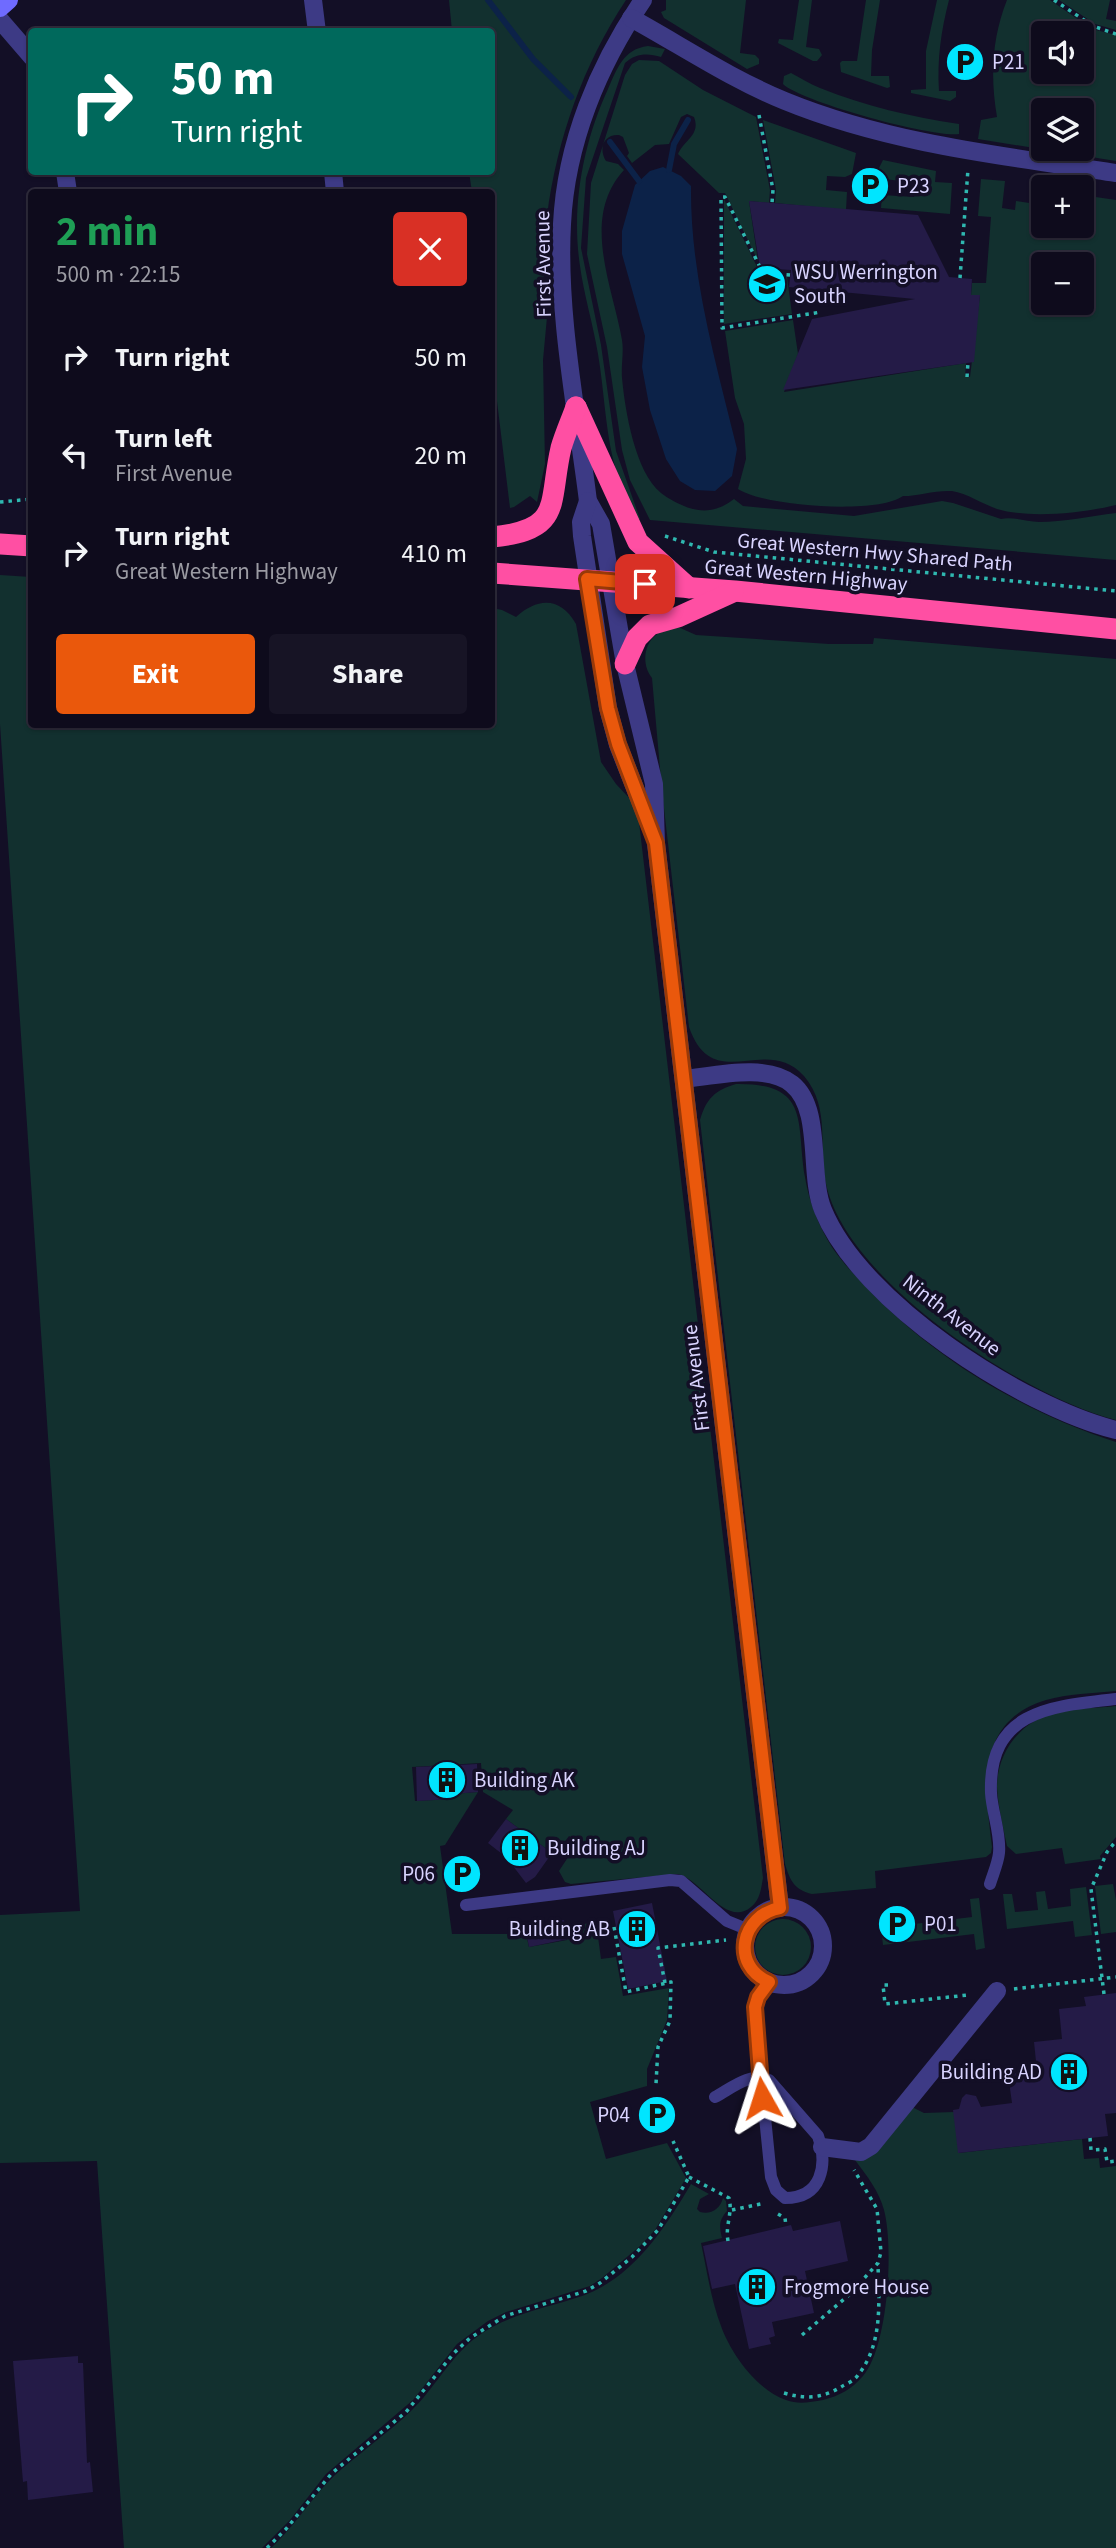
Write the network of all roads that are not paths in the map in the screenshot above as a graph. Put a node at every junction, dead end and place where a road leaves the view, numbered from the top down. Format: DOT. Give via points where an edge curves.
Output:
graph roads {
  1 [pos="9,0"];
  2 [pos="313,0"];
  3 [pos="643,0"];
  4 [pos="0,8"];
  5 [pos="631,18"];
  6 [pos="0,20"];
  7 [pos="316,28"];
  8 [pos="28,52"];
  9 [pos="1116,173"];
  10 [pos="576,407"];
  11 [pos="588,501"];
  12 [pos="495,537"];
  13 [pos="0,544"];
  14 [pos="28,546"];
  15 [pos="495,573"];
  16 [pos="587,579"];
  17 [pos="611,581"];
  18 [pos="689,588"];
  19 [pos="735,592"];
  20 [pos="1116,629"];
  21 [pos="625,664"];
  22 [pos="656,843"];
  23 [pos="684,1079"];
  24 [pos="1116,1430"];
  25 [pos="1116,1699"];
  26 [pos="990,1884"];
  27 [pos="467,1905"];
  28 [pos="780,1908"];
  29 [pos="747,1934"];
  30 [pos="769,1982"];
  31 [pos="997,1991"];
  32 [pos="760,2076"];
  33 [pos="715,2097"];
  34 [pos="822,2147"];
  1 -- 4 [label="street"];
  2 -- 7 [label="street"];
  3 -- 5 [label="street, First Avenue"];
  5 -- 9 [label="street" via="770,94 842,122 905,139"];
  5 -- 10 [label="street, First Avenue" via="592,92 570,163 562,223 562,278"];
  6 -- 8 [label="street"];
  10 -- 11 [label="street, First Avenue"];
  10 -- 12 [label="highway" via="561,448 554,501 546,515 531,530"];
  10 -- 18 [label="highway" via="638,542"];
  11 -- 16 [label="street, First Avenue" via="581,522"];
  11 -- 17 [label="street, First Avenue" via="601,524"];
  13 -- 14 [label="highway"];
  15 -- 16 [label="highway, Great Western Highway"];
  16 -- 17 [label="highway, Great Western Highway"];
  16 -- 22 [label="street, First Avenue" via="608,708"];
  17 -- 18 [label="highway, Great Western Highway"];
  17 -- 21 [label="street, First Avenue"];
  18 -- 19 [label="highway, Great Western Highway"];
  19 -- 20 [label="highway, Great Western Highway"];
  19 -- 21 [label="highway" via="650,625 637,638"];
  21 -- 22 [label="street, First Avenue" via="654,783"];
  22 -- 23 [label="street, First Avenue"];
  23 -- 24 [label="street, Ninth Avenue" via="751,1073 773,1074 792,1083 804,1098 810,1119 822,1208 850,1256 910,1316 966,1359 1029,1398"];
  23 -- 28 [label="street, First Avenue"];
  25 -- 26 [label="lane" via="1041,1710 1000,1745 991,1781 1000,1852"];
  27 -- 29 [label="lane" via="681,1881"];
  28 -- 29 [label="street" via="762,1914"];
  28 -- 30 [label="street" via="800,1911 811,1919 821,1934 822,1953 815,1969 802,1980 785,1985"];
  29 -- 30 [label="street" via="749,1964"];
  30 -- 32 [label="lane" via="755,2007"];
  31 -- 34 [label="street" via="871,2146 861,2152"];
  32 -- 33 [label="lane"];
  32 -- 34 [label="lane" via="810,2125"];
  32 -- 34 [label="lane" via="771,2177 785,2198 797,2198 818,2182"];
}
